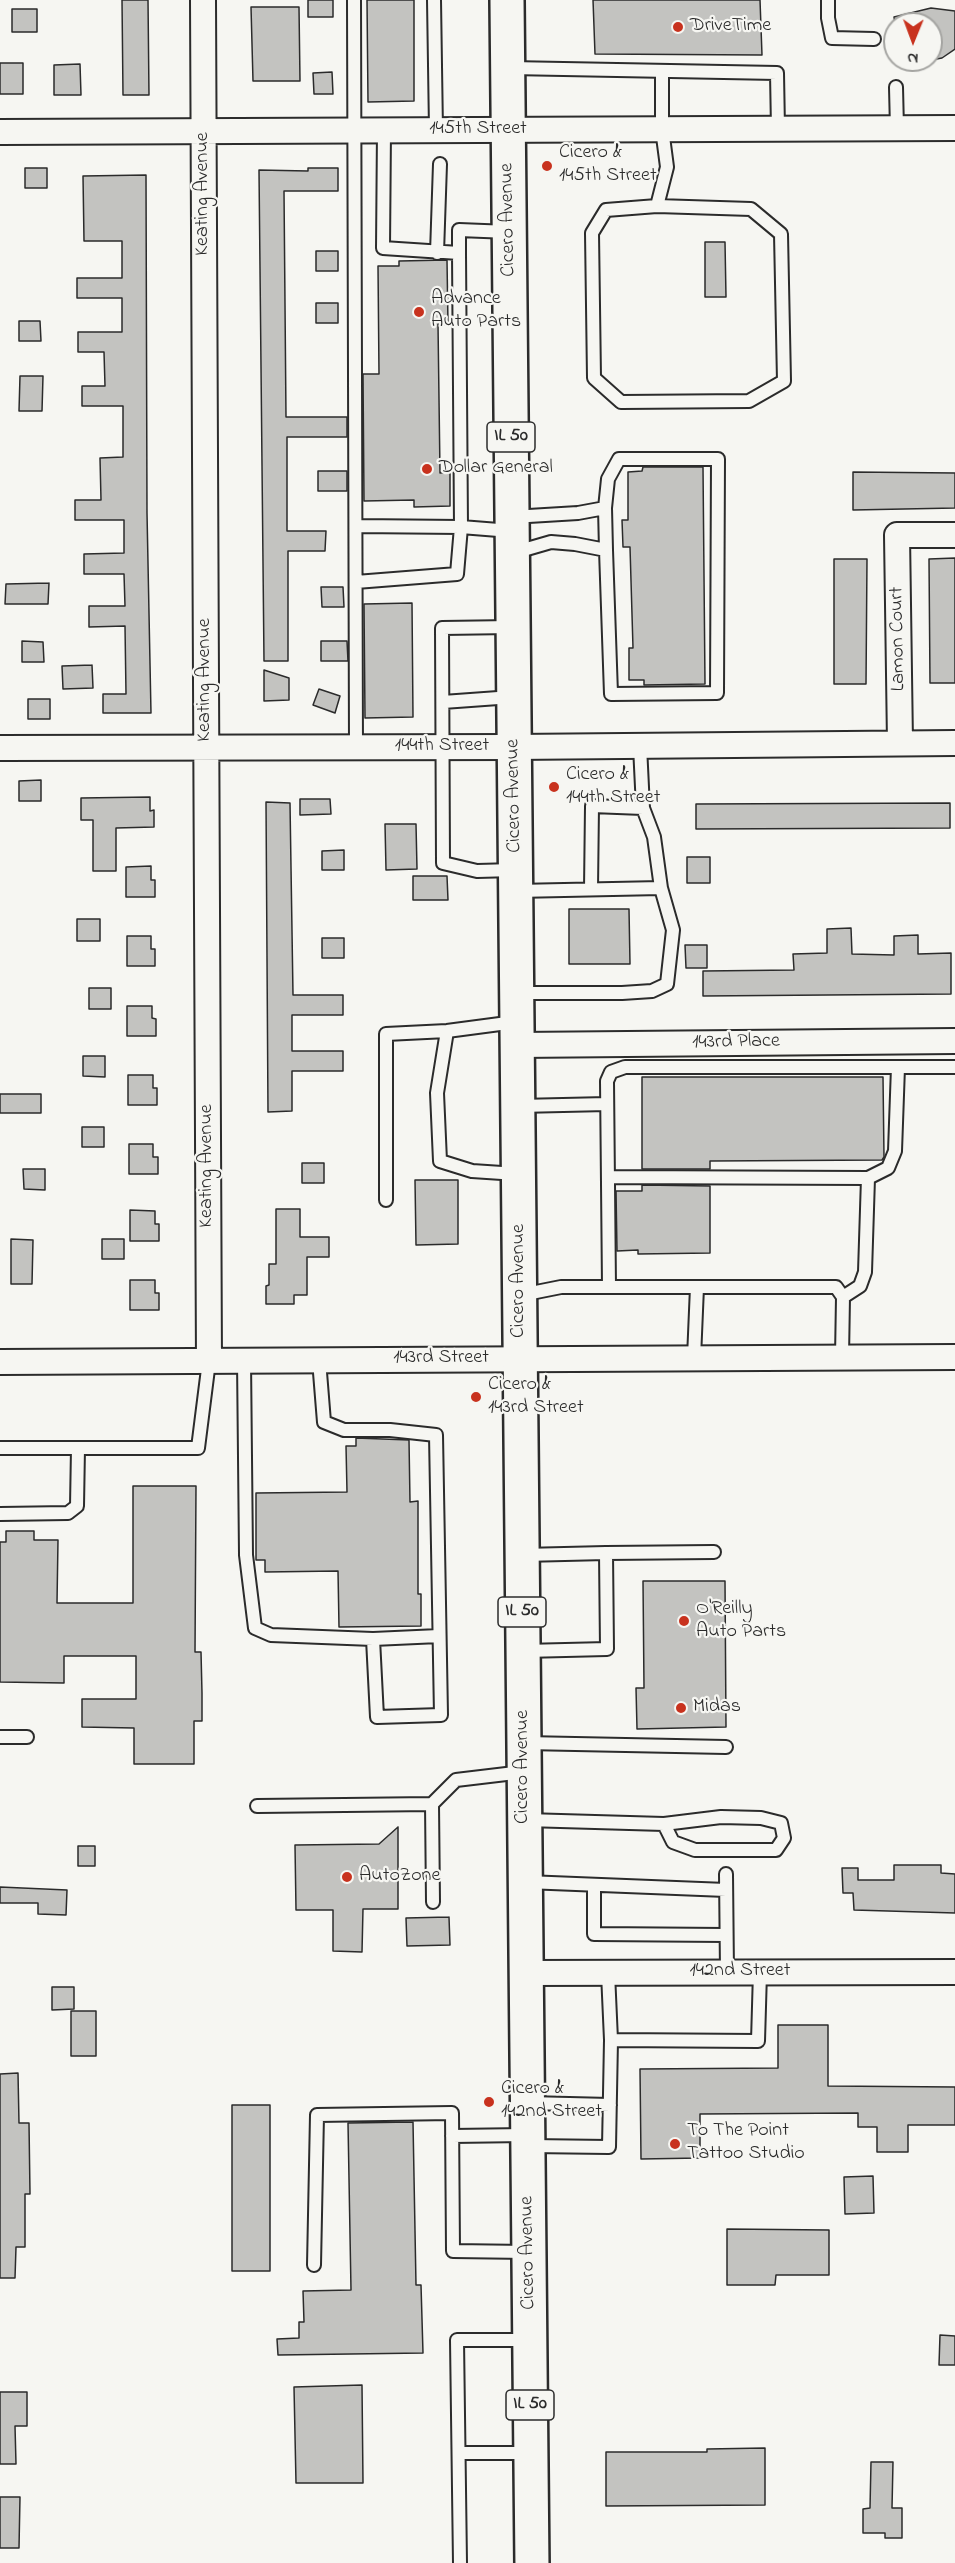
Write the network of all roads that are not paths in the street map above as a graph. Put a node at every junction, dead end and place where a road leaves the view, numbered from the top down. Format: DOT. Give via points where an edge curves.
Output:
graph roads {
  1 [pos="203,0"];
  2 [pos="354,0"];
  3 [pos="435,0"];
  4 [pos="507,0"];
  5 [pos="828,0"];
  6 [pos="874,39"];
  7 [pos="507,68"];
  8 [pos="662,72"];
  9 [pos="896,87"];
  10 [pos="955,128"];
  11 [pos="662,129"];
  12 [pos="778,129"];
  13 [pos="897,129"];
  14 [pos="384,130"];
  15 [pos="436,130"];
  16 [pos="508,130"];
  17 [pos="204,131"];
  18 [pos="353,131"];
  19 [pos="0,132"];
  20 [pos="440,164"];
  21 [pos="657,206"];
  22 [pos="509,232"];
  23 [pos="437,253"];
  24 [pos="459,253"];
  25 [pos="605,508"];
  26 [pos="356,526"];
  27 [pos="461,527"];
  28 [pos="512,534"];
  29 [pos="955,535"];
  30 [pos="606,550"];
  31 [pos="356,582"];
  32 [pos="513,627"];
  33 [pos="514,697"];
  34 [pos="443,702"];
  35 [pos="900,743"];
  36 [pos="955,743"];
  37 [pos="640,746"];
  38 [pos="206,747"];
  39 [pos="356,747"];
  40 [pos="443,747"];
  41 [pos="514,747"];
  42 [pos="0,748"];
  43 [pos="643,808"];
  44 [pos="516,880"];
  45 [pos="662,888"];
  46 [pos="591,889"];
  47 [pos="518,1020"];
  48 [pos="447,1031"];
  49 [pos="955,1041"];
  50 [pos="898,1067"];
  51 [pos="955,1067"];
  52 [pos="607,1104"];
  53 [pos="519,1106"];
  54 [pos="519,1174"];
  55 [pos="608,1178"];
  56 [pos="868,1178"];
  57 [pos="386,1200"];
  58 [pos="609,1287"];
  59 [pos="697,1287"];
  60 [pos="520,1295"];
  61 [pos="843,1297"];
  62 [pos="842,1357"];
  63 [pos="955,1357"];
  64 [pos="520,1358"];
  65 [pos="694,1358"];
  66 [pos="209,1360"];
  67 [pos="244,1360"];
  68 [pos="319,1360"];
  69 [pos="0,1362"];
  70 [pos="0,1448"];
  71 [pos="78,1448"];
  72 [pos="0,1514"];
  73 [pos="714,1552"];
  74 [pos="606,1553"];
  75 [pos="522,1555"];
  76 [pos="439,1636"];
  77 [pos="373,1639"];
  78 [pos="523,1651"];
  79 [pos="0,1737"];
  80 [pos="27,1737"];
  81 [pos="726,1747"];
  82 [pos="524,1757"];
  83 [pos="432,1804"];
  84 [pos="257,1806"];
  85 [pos="524,1820"];
  86 [pos="664,1824"];
  87 [pos="726,1874"];
  88 [pos="525,1882"];
  89 [pos="594,1885"];
  90 [pos="726,1890"];
  91 [pos="433,1902"];
  92 [pos="726,1935"];
  93 [pos="526,1972"];
  94 [pos="727,1972"];
  95 [pos="760,1972"];
  96 [pos="955,1972"];
  97 [pos="608,1973"];
  98 [pos="611,2040"];
  99 [pos="610,2105"];
  100 [pos="527,2128"];
  101 [pos="452,2136"];
  102 [pos="529,2252"];
  103 [pos="314,2265"];
  104 [pos="529,2340"];
  105 [pos="459,2453"];
  106 [pos="531,2453"];
  107 [pos="460,2563"];
  108 [pos="532,2563"];
  1 -- 17 [label="street, Keating Avenue"];
  2 -- 18 [label="lane"];
  3 -- 15 [label="lane"];
  4 -- 7 [label="main road, Cicero Avenue / IL 50"];
  5 -- 6 [label="lane" via="832,38"];
  7 -- 8 [label="lane"];
  7 -- 16 [label="main road, Cicero Avenue / IL 50"];
  8 -- 11 [label="lane"];
  8 -- 12 [label="lane" via="777,73"];
  9 -- 13 [label="lane"];
  10 -- 13 [label="street, 145th Street"];
  11 -- 12 [label="street, 145th Street"];
  11 -- 16 [label="street, 145th Street"];
  11 -- 21 [label="lane" via="667,167"];
  12 -- 13 [label="street, 145th Street"];
  14 -- 15 [label="street, 145th Street"];
  14 -- 18 [label="street, 145th Street"];
  14 -- 23 [label="lane" via="383,248"];
  15 -- 16 [label="street, 145th Street"];
  16 -- 22 [label="main road, Cicero Avenue / IL 50"];
  17 -- 18 [label="street, 145th Street"];
  17 -- 19 [label="street, 145th Street"];
  17 -- 38 [label="street, Keating Avenue"];
  18 -- 26 [label="lane"];
  20 -- 23 [label="lane"];
  21 -- 21 [label="lane" via="606,210 592,233 594,378 621,402 749,401 784,381 781,234 751,208"];
  22 -- 24 [label="lane" via="459,230"];
  22 -- 28 [label="main road, Cicero Avenue / IL 50"];
  23 -- 24 [label="lane"];
  24 -- 27 [label="lane"];
  25 -- 28 [label="lane"];
  25 -- 30 [label="lane"];
  25 -- 30 [label="lane" via="608,479 619,459 718,459 717,693 611,694"];
  26 -- 27 [label="lane"];
  26 -- 31 [label="lane"];
  27 -- 28 [label="lane"];
  27 -- 31 [label="lane" via="457,574"];
  28 -- 30 [label="lane"];
  28 -- 32 [label="main road, Cicero Avenue / IL 50"];
  29 -- 35 [label="street, Lamon Court" via="897,535"];
  31 -- 39 [label="lane"];
  32 -- 33 [label="main road, Cicero Avenue / IL 50"];
  32 -- 34 [label="lane" via="442,628"];
  33 -- 34 [label="lane"];
  33 -- 41 [label="main road, Cicero Avenue / IL 50"];
  34 -- 40 [label="lane"];
  35 -- 36 [label="street, 144th Street"];
  35 -- 37 [label="street, 144th Street"];
  37 -- 41 [label="street, 144th Street"];
  37 -- 43 [label="lane"];
  38 -- 39 [label="street, 144th Street"];
  38 -- 42 [label="street, 144th Street"];
  38 -- 66 [label="street, Keating Avenue"];
  39 -- 40 [label="street, 144th Street"];
  40 -- 41 [label="street, 144th Street"];
  40 -- 44 [label="lane" via="443,863"];
  41 -- 44 [label="main road, Cicero Avenue / IL 50"];
  43 -- 45 [label="lane" via="654,837"];
  43 -- 46 [label="lane" via="592,806"];
  44 -- 46 [label="lane"];
  44 -- 47 [label="main road, Cicero Avenue / IL 50"];
  45 -- 46 [label="lane"];
  45 -- 47 [label="lane" via="673,930 667,984 652,991"];
  47 -- 48 [label="lane"];
  47 -- 49 [label="street, 143rd Place"];
  47 -- 53 [label="main road, Cicero Avenue / IL 50"];
  48 -- 54 [label="lane" via="437,1093 440,1161 472,1171"];
  48 -- 57 [label="lane" via="386,1034"];
  50 -- 51 [label="lane"];
  50 -- 52 [label="lane" via="625,1067 611,1072"];
  50 -- 56 [label="lane" via="895,1151 888,1168"];
  52 -- 53 [label="lane"];
  52 -- 55 [label="lane"];
  53 -- 54 [label="main road, Cicero Avenue / IL 50"];
  54 -- 60 [label="main road, Cicero Avenue / IL 50"];
  55 -- 56 [label="lane"];
  55 -- 58 [label="lane"];
  56 -- 61 [label="lane" via="865,1272 860,1286"];
  58 -- 59 [label="lane"];
  58 -- 60 [label="lane" via="561,1287"];
  59 -- 61 [label="lane" via="836,1287"];
  59 -- 65 [label="lane"];
  60 -- 64 [label="main road, Cicero Avenue / IL 50"];
  61 -- 62 [label="lane"];
  62 -- 63 [label="street, 143rd Street"];
  62 -- 65 [label="street, 143rd Street"];
  64 -- 65 [label="street, 143rd Street"];
  64 -- 68 [label="street, 143rd Street"];
  64 -- 75 [label="main road, Cicero Avenue / IL 50"];
  66 -- 67 [label="street, 143rd Street"];
  66 -- 69 [label="street, 143rd Street"];
  66 -- 71 [label="lane" via="198,1449"];
  67 -- 68 [label="street, 143rd Street"];
  67 -- 77 [label="lane" via="246,1555 255,1628 271,1635"];
  68 -- 76 [label="lane" via="324,1422 344,1430 436,1435"];
  70 -- 71 [label="lane"];
  71 -- 72 [label="lane" via="77,1506 68,1514"];
  73 -- 74 [label="lane"];
  74 -- 75 [label="lane"];
  74 -- 78 [label="lane" via="607,1649"];
  75 -- 78 [label="main road, Cicero Avenue / IL 50"];
  76 -- 77 [label="lane"];
  76 -- 77 [label="lane" via="441,1715 377,1717"];
  78 -- 82 [label="main road, Cicero Avenue / IL 50"];
  79 -- 80 [label="lane"];
  81 -- 82 [label="lane"];
  82 -- 83 [label="lane" via="456,1780"];
  82 -- 85 [label="main road, Cicero Avenue / IL 50"];
  83 -- 84 [label="lane"];
  83 -- 91 [label="lane"];
  85 -- 86 [label="lane"];
  85 -- 88 [label="main road, Cicero Avenue / IL 50"];
  86 -- 86 [label="lane" via="673,1842 695,1850 776,1850 784,1838 781,1823 761,1818 721,1817"];
  87 -- 90 [label="lane"];
  88 -- 89 [label="lane"];
  88 -- 93 [label="main road, Cicero Avenue / IL 50"];
  89 -- 90 [label="lane"];
  89 -- 92 [label="lane" via="594,1934"];
  90 -- 92 [label="lane"];
  92 -- 94 [label="lane"];
  93 -- 97 [label="street, 142nd Street"];
  93 -- 100 [label="main road, Cicero Avenue / IL 50"];
  94 -- 95 [label="street, 142nd Street"];
  94 -- 97 [label="street, 142nd Street"];
  95 -- 96 [label="street, 142nd Street"];
  95 -- 98 [label="lane" via="758,2040"];
  97 -- 98 [label="lane"];
  98 -- 99 [label="lane"];
  99 -- 100 [label="lane"];
  99 -- 100 [label="lane" via="609,2147"];
  100 -- 101 [label="lane"];
  100 -- 102 [label="main road, Cicero Avenue / IL 50"];
  101 -- 102 [label="lane" via="453,2251"];
  101 -- 103 [label="lane" via="452,2112 316,2115"];
  102 -- 104 [label="main road, Cicero Avenue / IL 50"];
  104 -- 105 [label="lane" via="457,2340"];
  104 -- 106 [label="main road, Cicero Avenue / IL 50"];
  105 -- 106 [label="lane"];
  105 -- 107 [label="lane"];
  106 -- 108 [label="main road, Cicero Avenue / IL 50"];
}
